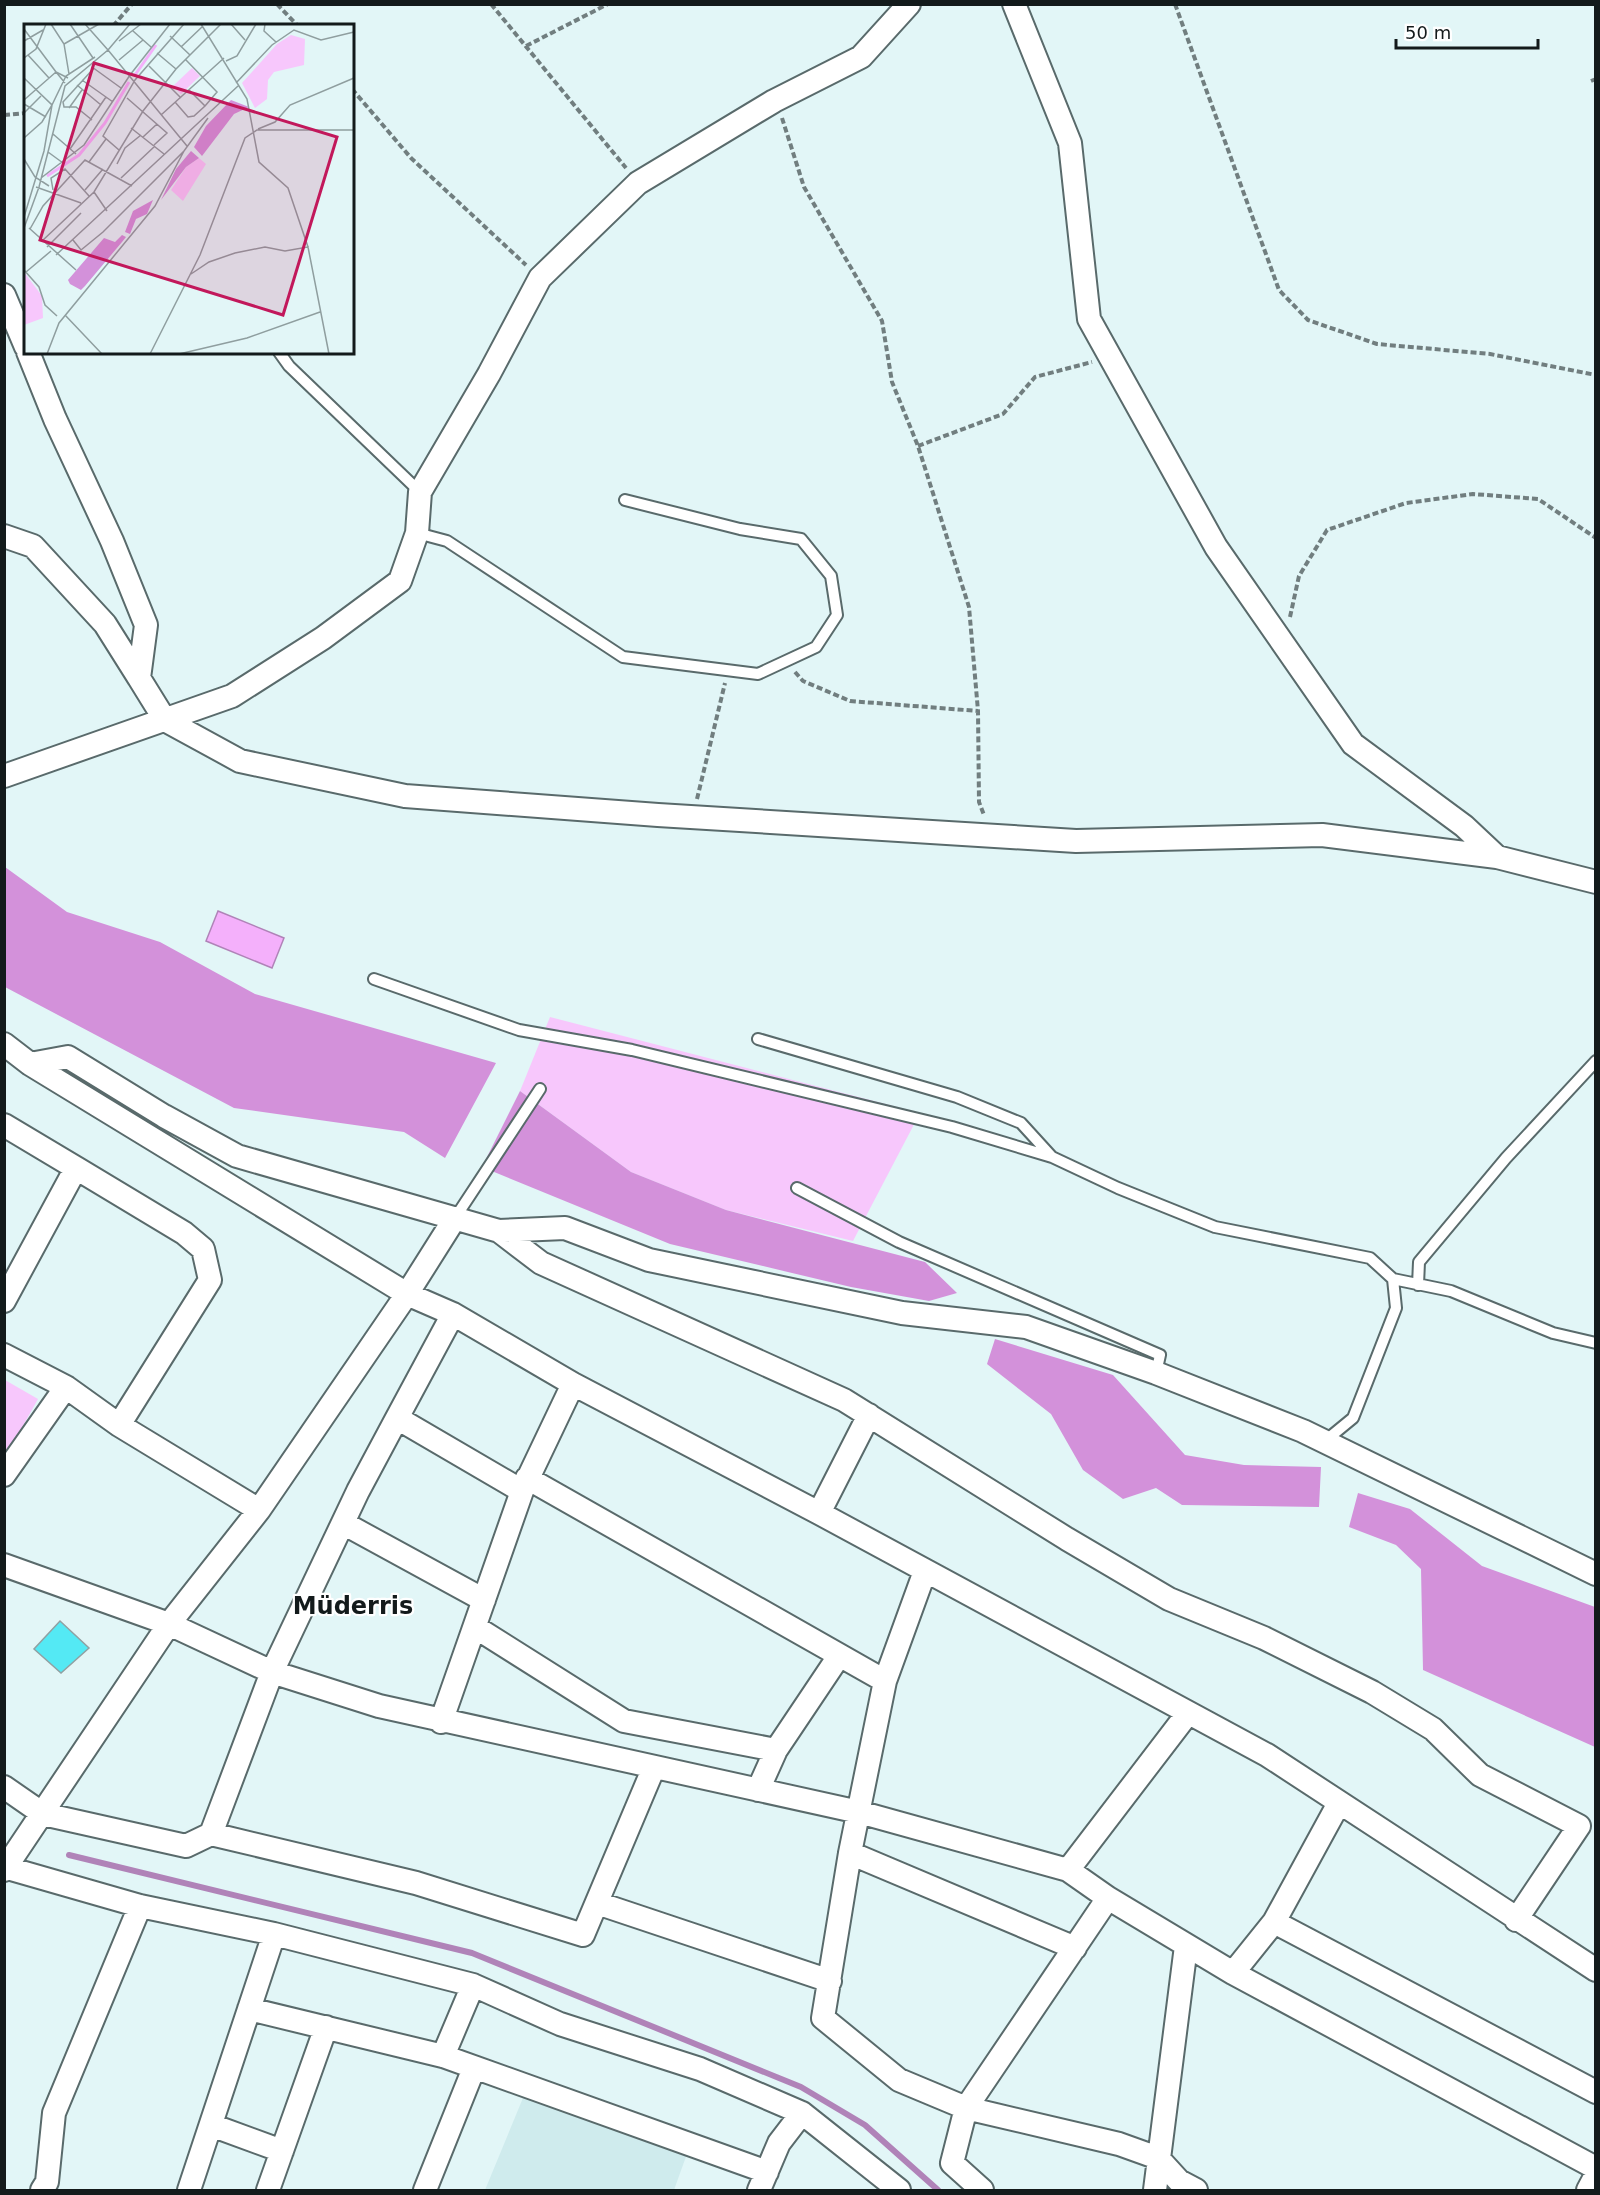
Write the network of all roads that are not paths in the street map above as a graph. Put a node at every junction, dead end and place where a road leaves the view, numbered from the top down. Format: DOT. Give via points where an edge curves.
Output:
graph roads {
  1 [pos="909,4"];
  2 [pos="1014,4"];
  3 [pos="4,295"];
  4 [pos="24,342"];
  5 [pos="29,354"];
  6 [pos="280,354"];
  7 [pos="420,492"];
  8 [pos="625,500"];
  9 [pos="417,533"];
  10 [pos="4,536"];
  11 [pos="139,678"];
  12 [pos="165,720"];
  13 [pos="4,776"];
  14 [pos="1497,857"];
  15 [pos="1596,882"];
  16 [pos="374,979"];
  17 [pos="758,1039"];
  18 [pos="4,1044"];
  19 [pos="1596,1061"];
  20 [pos="30,1064"];
  21 [pos="540,1089"];
  22 [pos="4,1125"];
  23 [pos="1052,1157"];
  24 [pos="76,1168"];
  25 [pos="797,1188"];
  26 [pos="455,1218"];
  27 [pos="499,1231"];
  28 [pos="1393,1279"];
  29 [pos="1418,1285"];
  30 [pos="407,1294"];
  31 [pos="4,1301"];
  32 [pos="453,1314"];
  33 [pos="1596,1343"];
  34 [pos="4,1355"];
  35 [pos="1156,1373"];
  36 [pos="573,1384"];
  37 [pos="66,1387"];
  38 [pos="868,1415"];
  39 [pos="397,1418"];
  40 [pos="118,1425"];
  41 [pos="1325,1441"];
  42 [pos="4,1475"];
  43 [pos="525,1485"];
  44 [pos="259,1510"];
  45 [pos="819,1513"];
  46 [pos="343,1523"];
  47 [pos="4,1565"];
  48 [pos="925,1571"];
  49 [pos="1596,1574"];
  50 [pos="484,1600"];
  51 [pos="169,1624"];
  52 [pos="475,1627"];
  53 [pos="839,1656"];
  54 [pos="272,1672"];
  55 [pos="885,1682"];
  56 [pos="1188,1713"];
  57 [pos="624,1721"];
  58 [pos="441,1722"];
  59 [pos="776,1750"];
  60 [pos="609,1758"];
  61 [pos="654,1767"];
  62 [pos="4,1786"];
  63 [pos="758,1790"];
  64 [pos="1339,1803"];
  65 [pos="859,1812"];
  66 [pos="43,1814"];
  67 [pos="211,1834"];
  68 [pos="850,1853"];
  69 [pos="5,1869"];
  70 [pos="1068,1870"];
  71 [pos="1108,1898"];
  72 [pos="597,1903"];
  73 [pos="140,1906"];
  74 [pos="1516,1920"];
  75 [pos="1274,1922"];
  76 [pos="274,1935"];
  77 [pos="1186,1946"];
  78 [pos="1075,1948"];
  79 [pos="1596,1970"];
  80 [pos="1233,1972"];
  81 [pos="831,1981"];
  82 [pos="473,1986"];
  83 [pos="249,2009"];
  84 [pos="326,2027"];
  85 [pos="443,2056"];
  86 [pos="474,2068"];
  87 [pos="1596,2092"];
  88 [pos="966,2108"];
  89 [pos="802,2113"];
  90 [pos="211,2125"];
  91 [pos="282,2151"];
  92 [pos="1158,2158"];
  93 [pos="1596,2168"];
  94 [pos="1596,2175"];
  95 [pos="763,2181"];
  96 [pos="50,2188"];
  97 [pos="189,2190"];
  98 [pos="267,2190"];
  99 [pos="425,2190"];
  100 [pos="899,2190"];
  101 [pos="982,2190"];
  102 [pos="1155,2190"];
  103 [pos="1196,2190"];
  104 [pos="1587,2190"];
  1 -- 7 [label="street" via="861,57 774,101 638,183 540,278"];
  2 -- 14 [label="street" via="1070,143 1089,320 1216,547 1353,744 1464,826"];
  3 -- 4 [label="street"];
  5 -- 11 [label="street" via="146,625"];
  6 -- 7 [label="lane"];
  7 -- 9 [label="street"];
  8 -- 9 [label="lane" via="740,529 801,538 831,576 837,615 816,647 758,674 623,657 447,541"];
  9 -- 12 [label="street" via="400,581 323,638 232,696"];
  10 -- 11 [label="street" via="33,546 105,624"];
  11 -- 12 [label="street"];
  12 -- 13 [label="street"];
  12 -- 14 [label="street" via="240,762 405,796 1076,841 1322,835"];
  14 -- 15 [label="street"];
  16 -- 23 [label="lane" via="519,1030 632,1050 952,1128"];
  17 -- 23 [label="lane" via="968,1101 1021,1123"];
  18 -- 20 [label="street"];
  19 -- 29 [label="lane" via="1506,1158 1419,1262"];
  20 -- 26 [label="street" via="68,1057 237,1156"];
  20 -- 30 [label="street"];
  21 -- 26 [label="lane"];
  22 -- 24 [label="street"];
  23 -- 28 [label="lane" via="1215,1227 1370,1258"];
  24 -- 31 [label="street"];
  24 -- 40 [label="street" via="184,1233 203,1249 210,1280"];
  25 -- 35 [label="lane" via="898,1242 1160,1355"];
  26 -- 27 [label="street"];
  26 -- 30 [label="street"];
  27 -- 35 [label="street" via="565,1228 649,1260 902,1313 1026,1327"];
  27 -- 38 [label="street" via="541,1263 844,1400"];
  28 -- 29 [label="lane"];
  28 -- 41 [label="lane" via="1396,1308 1353,1418"];
  29 -- 33 [label="lane" via="1451,1291 1553,1333"];
  30 -- 32 [label="street"];
  30 -- 44 [label="street"];
  32 -- 36 [label="street"];
  32 -- 39 [label="street"];
  34 -- 37 [label="street"];
  35 -- 41 [label="street"];
  36 -- 43 [label="street"];
  36 -- 45 [label="street"];
  37 -- 40 [label="street"];
  37 -- 42 [label="street"];
  38 -- 45 [label="street"];
  38 -- 74 [label="street" via="1169,1599 1264,1638 1372,1692 1433,1728 1480,1775 1579,1826"];
  39 -- 43 [label="street"];
  39 -- 46 [label="street"];
  40 -- 44 [label="street"];
  41 -- 49 [label="street"];
  43 -- 50 [label="street"];
  43 -- 53 [label="street"];
  44 -- 51 [label="street"];
  45 -- 48 [label="street"];
  46 -- 50 [label="street"];
  46 -- 54 [label="street"];
  47 -- 51 [label="street"];
  48 -- 55 [label="street"];
  48 -- 56 [label="street"];
  50 -- 52 [label="street"];
  51 -- 54 [label="street"];
  51 -- 66 [label="street"];
  52 -- 57 [label="street"];
  52 -- 58 [label="street"];
  53 -- 55 [label="street"];
  53 -- 59 [label="street"];
  54 -- 58 [label="street"];
  54 -- 67 [label="street"];
  55 -- 65 [label="street"];
  56 -- 64 [label="street" via="1267,1755"];
  56 -- 70 [label="street"];
  57 -- 59 [label="street"];
  57 -- 60 [label="street"];
  58 -- 60 [label="street"];
  59 -- 63 [label="street"];
  60 -- 61 [label="street"];
  61 -- 63 [label="street"];
  61 -- 72 [label="street"];
  62 -- 66 [label="street"];
  63 -- 65 [label="street"];
  64 -- 74 [label="street"];
  64 -- 75 [label="street"];
  65 -- 68 [label="street"];
  65 -- 70 [label="street"];
  66 -- 67 [label="street" via="186,1846"];
  66 -- 69 [label="street"];
  67 -- 72 [label="street" via="416,1883 583,1935"];
  68 -- 78 [label="street"];
  68 -- 81 [label="street"];
  69 -- 73 [label="street"];
  70 -- 71 [label="street"];
  71 -- 77 [label="street"];
  71 -- 78 [label="street"];
  72 -- 81 [label="street"];
  73 -- 76 [label="street"];
  73 -- 96 [label="street" via="54,2113"];
  74 -- 79 [label="street"];
  75 -- 80 [label="street"];
  75 -- 87 [label="street"];
  76 -- 82 [label="street"];
  76 -- 83 [label="street"];
  77 -- 80 [label="street"];
  77 -- 92 [label="street"];
  78 -- 88 [label="street"];
  80 -- 93 [label="street"];
  81 -- 88 [label="street" via="823,2018 899,2080"];
  82 -- 85 [label="street"];
  82 -- 89 [label="street" via="560,2024 700,2069"];
  83 -- 84 [label="street"];
  83 -- 90 [label="street"];
  84 -- 85 [label="street"];
  84 -- 91 [label="street"];
  85 -- 86 [label="street"];
  86 -- 95 [label="street"];
  86 -- 99 [label="street"];
  88 -- 92 [label="street" via="1119,2144"];
  88 -- 101 [label="street" via="952,2163"];
  89 -- 95 [label="street" via="779,2143"];
  89 -- 100 [label="street"];
  90 -- 91 [label="street"];
  90 -- 97 [label="street"];
  91 -- 98 [label="street"];
  92 -- 102 [label="street"];
  92 -- 103 [label="street" via="1179,2181"];
  94 -- 104 [label="street"];
}
